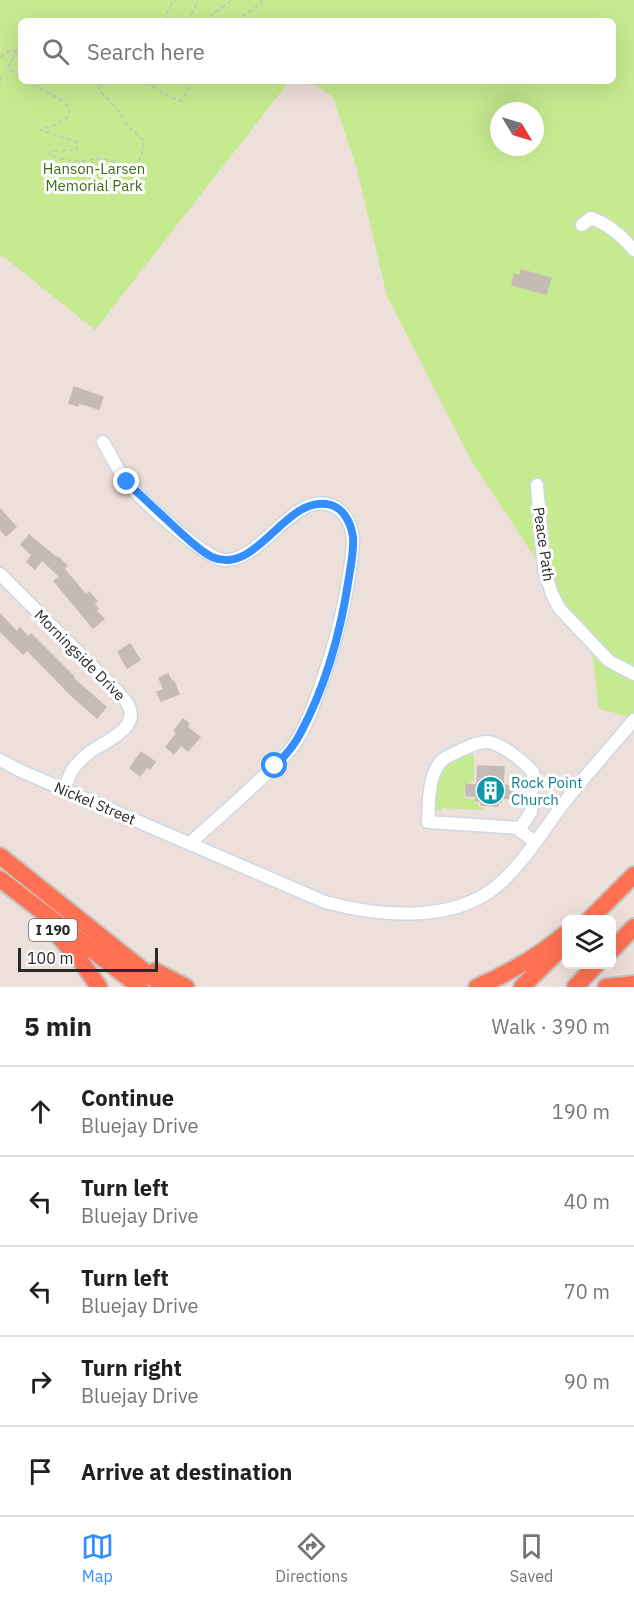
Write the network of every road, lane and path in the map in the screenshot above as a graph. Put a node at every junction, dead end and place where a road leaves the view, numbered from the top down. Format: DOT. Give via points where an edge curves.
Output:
graph roads {
  1 [pos="175,0"];
  2 [pos="197,0"];
  3 [pos="234,0"];
  4 [pos="261,0"];
  5 [pos="166,18"];
  6 [pos="189,18"];
  7 [pos="207,18"];
  8 [pos="241,18"];
  9 [pos="17,50"];
  10 [pos="0,57"];
  11 [pos="18,76"];
  12 [pos="0,77"];
  13 [pos="32,84"];
  14 [pos="99,84"];
  15 [pos="149,84"];
  16 [pos="190,84"];
  17 [pos="0,85"];
  18 [pos="582,225"];
  19 [pos="634,250"];
  20 [pos="103,442"];
  21 [pos="537,485"];
  22 [pos="0,574"];
  23 [pos="634,674"];
  24 [pos="634,720"];
  25 [pos="0,760"];
  26 [pos="64,790"];
  27 [pos="521,828"];
  28 [pos="534,842"];
  29 [pos="190,843"];
  30 [pos="0,856"];
  31 [pos="634,874"];
  32 [pos="0,880"];
  33 [pos="611,898"];
  34 [pos="588,915"];
  35 [pos="594,915"];
  36 [pos="634,927"];
  37 [pos="562,937"];
  38 [pos="108,941"];
  39 [pos="616,946"];
  40 [pos="562,947"];
  41 [pos="592,969"];
  42 [pos="634,984"];
  43 [pos="99,987"];
  44 [pos="140,987"];
  45 [pos="164,987"];
  46 [pos="186,987"];
  47 [pos="477,987"];
  48 [pos="522,987"];
  49 [pos="575,987"];
  50 [pos="606,987"];
  1 -- 5 [label="path" via="168,7"];
  2 -- 6 [label="path"];
  3 -- 7 [label="path"];
  4 -- 8 [label="path"];
  9 -- 10 [label="path"];
  9 -- 11 [label="path" via="8,68"];
  12 -- 17 [label="path"];
  13 -- 14 [label="path" via="70,109 67,118 40,130 77,141 78,150 51,151 49,155 69,161 103,159 125,168 136,164 144,141 99,90"];
  15 -- 16 [label="path" via="182,101"];
  18 -- 19 [label="street" via="591,218 603,222"];
  20 -- 29 [label="street" via="127,482 210,556 223,560 247,553 304,507 318,503 343,512 353,537 333,652 299,736 275,766"];
  21 -- 23 [label="street, Peace Path" via="544,569 555,601 609,661"];
  22 -- 26 [label="street, Morningside Drive" via="118,692 131,710 129,722 119,734 76,765"];
  24 -- 28 [label="street, Nickel Street"];
  25 -- 26 [label="street, Nickel Street"];
  26 -- 29 [label="street, Nickel Street"];
  27 -- 27 [label="street" via="531,812 533,772 528,766 501,746 484,742 441,760 431,782 428,822"];
  27 -- 28 [label="street"];
  28 -- 29 [label="street, Nickel Street" via="514,869 482,896 450,908 410,914 380,913 325,902"];
  30 -- 38 [label="highway, I 190"];
  31 -- 33 [label="highway"];
  32 -- 43 [label="highway, I 190" via="56,933"];
  32 -- 44 [label="highway, I 190"];
  33 -- 34 [label="highway"];
  33 -- 35 [label="highway"];
  36 -- 39 [label="highway"];
  37 -- 47 [label="highway" via="516,968"];
  38 -- 45 [label="highway, I 190"];
  38 -- 46 [label="highway, I 190"];
  40 -- 48 [label="highway"];
  41 -- 49 [label="highway"];
  42 -- 50 [label="highway"];
}
